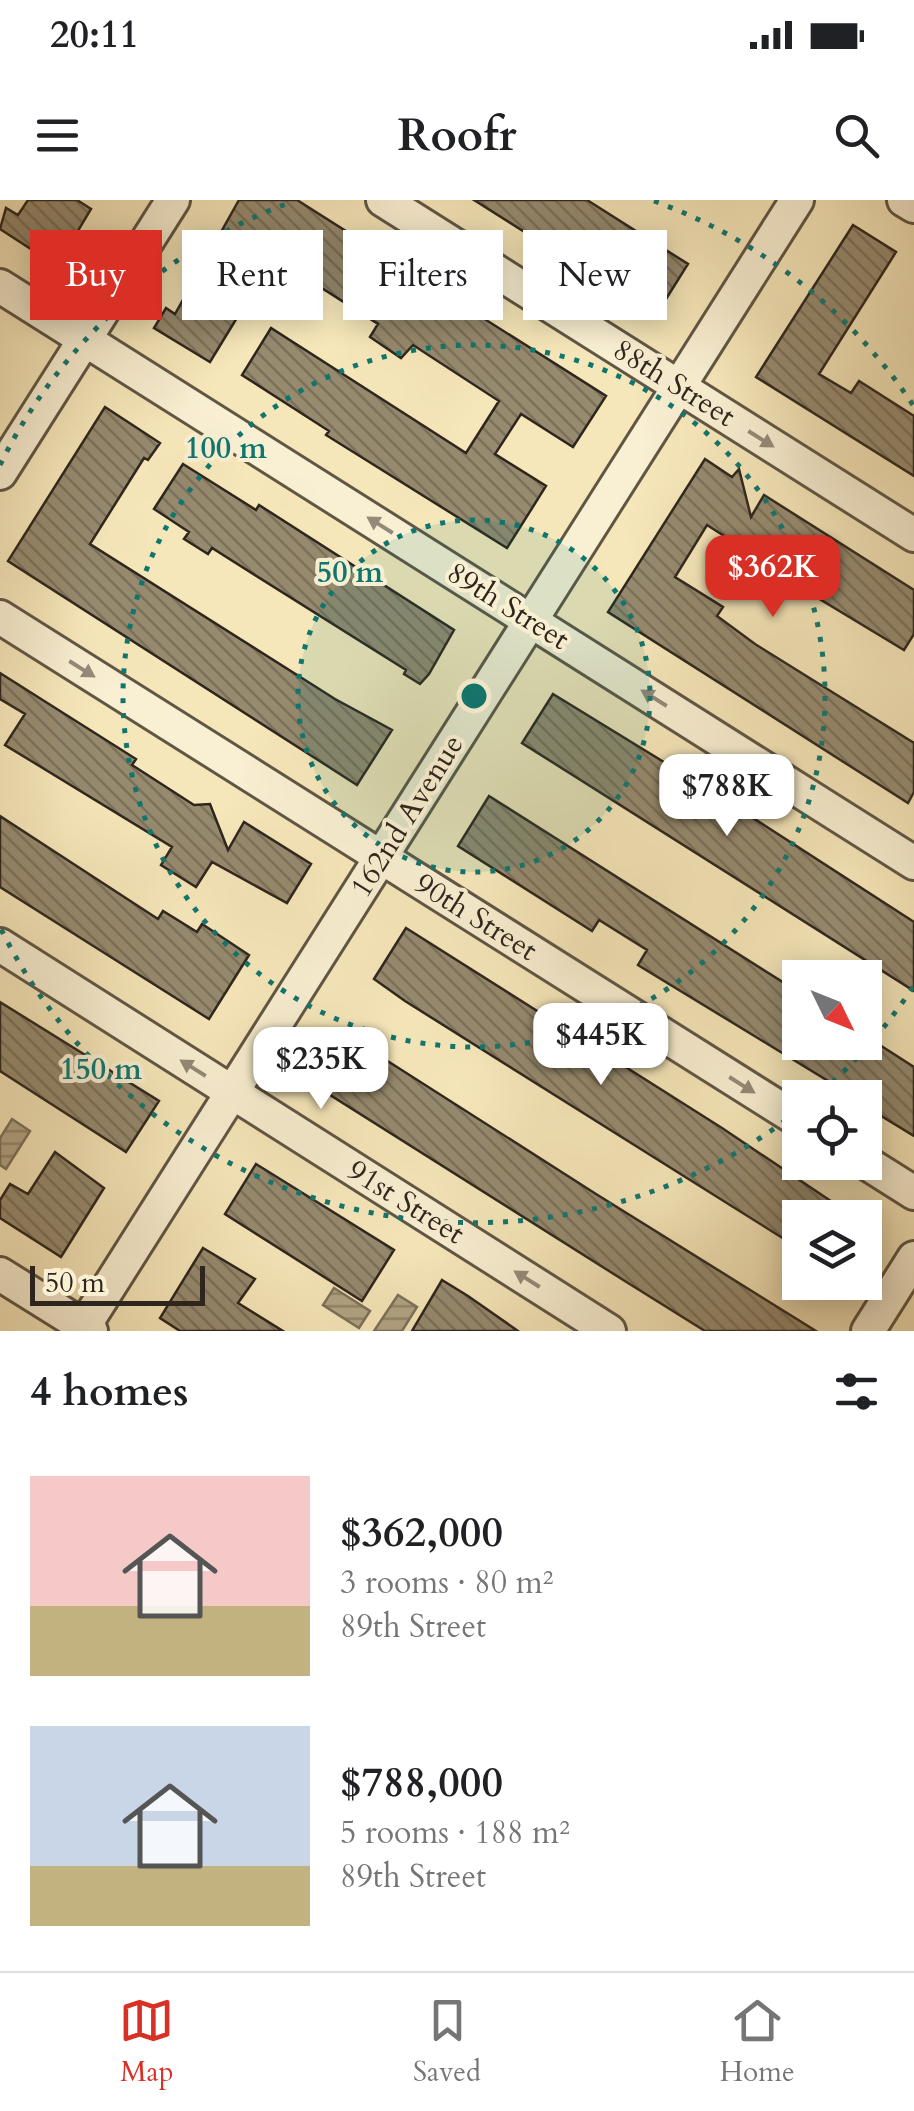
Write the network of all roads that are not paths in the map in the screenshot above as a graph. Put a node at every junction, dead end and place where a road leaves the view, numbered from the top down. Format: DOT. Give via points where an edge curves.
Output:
graph roads {
  1 [pos="172,200"];
  2 [pos="383,200"];
  3 [pos="798,200"];
  4 [pos="904,200"];
  5 [pos="914,206"];
  6 [pos="0,286"];
  7 [pos="84,339"];
  8 [pos="679,386"];
  9 [pos="0,473"];
  10 [pos="914,535"];
  11 [pos="0,617"];
  12 [pos="531,620"];
  13 [pos="381,857"];
  14 [pos="914,863"];
  15 [pos="0,945"];
  16 [pos="232,1092"];
  17 [pos="782,1111"];
  18 [pos="882,1173"];
  19 [pos="914,1194"];
  20 [pos="914,1258"];
  21 [pos="0,1274"];
  22 [pos="85,1329"];
  23 [pos="610,1331"];
  24 [pos="868,1331"];
  1 -- 7 [label="street"];
  2 -- 8 [label="street, 88th Street"];
  3 -- 8 [label="street, 162nd Avenue"];
  4 -- 5 [label="street"];
  6 -- 7 [label="street, 89th Street"];
  7 -- 9 [label="street"];
  12 -- 7 [label="street, 89th Street, one-way"];
  8 -- 10 [label="street, 88th Street, one-way"];
  8 -- 12 [label="street, 162nd Avenue"];
  11 -- 13 [label="street, 90th Street, one-way"];
  12 -- 13 [label="street, 162nd Avenue"];
  14 -- 12 [label="street, 89th Street, one-way"];
  13 -- 16 [label="street, 162nd Avenue"];
  13 -- 17 [label="street, 90th Street, one-way"];
  16 -- 15 [label="street, 91st Street, one-way"];
  16 -- 22 [label="street, 162nd Avenue"];
  23 -- 16 [label="street, 91st Street, one-way"];
  18 -- 19 [label="street"];
  20 -- 24 [label="street"];
  21 -- 22 [label="street"];
}
